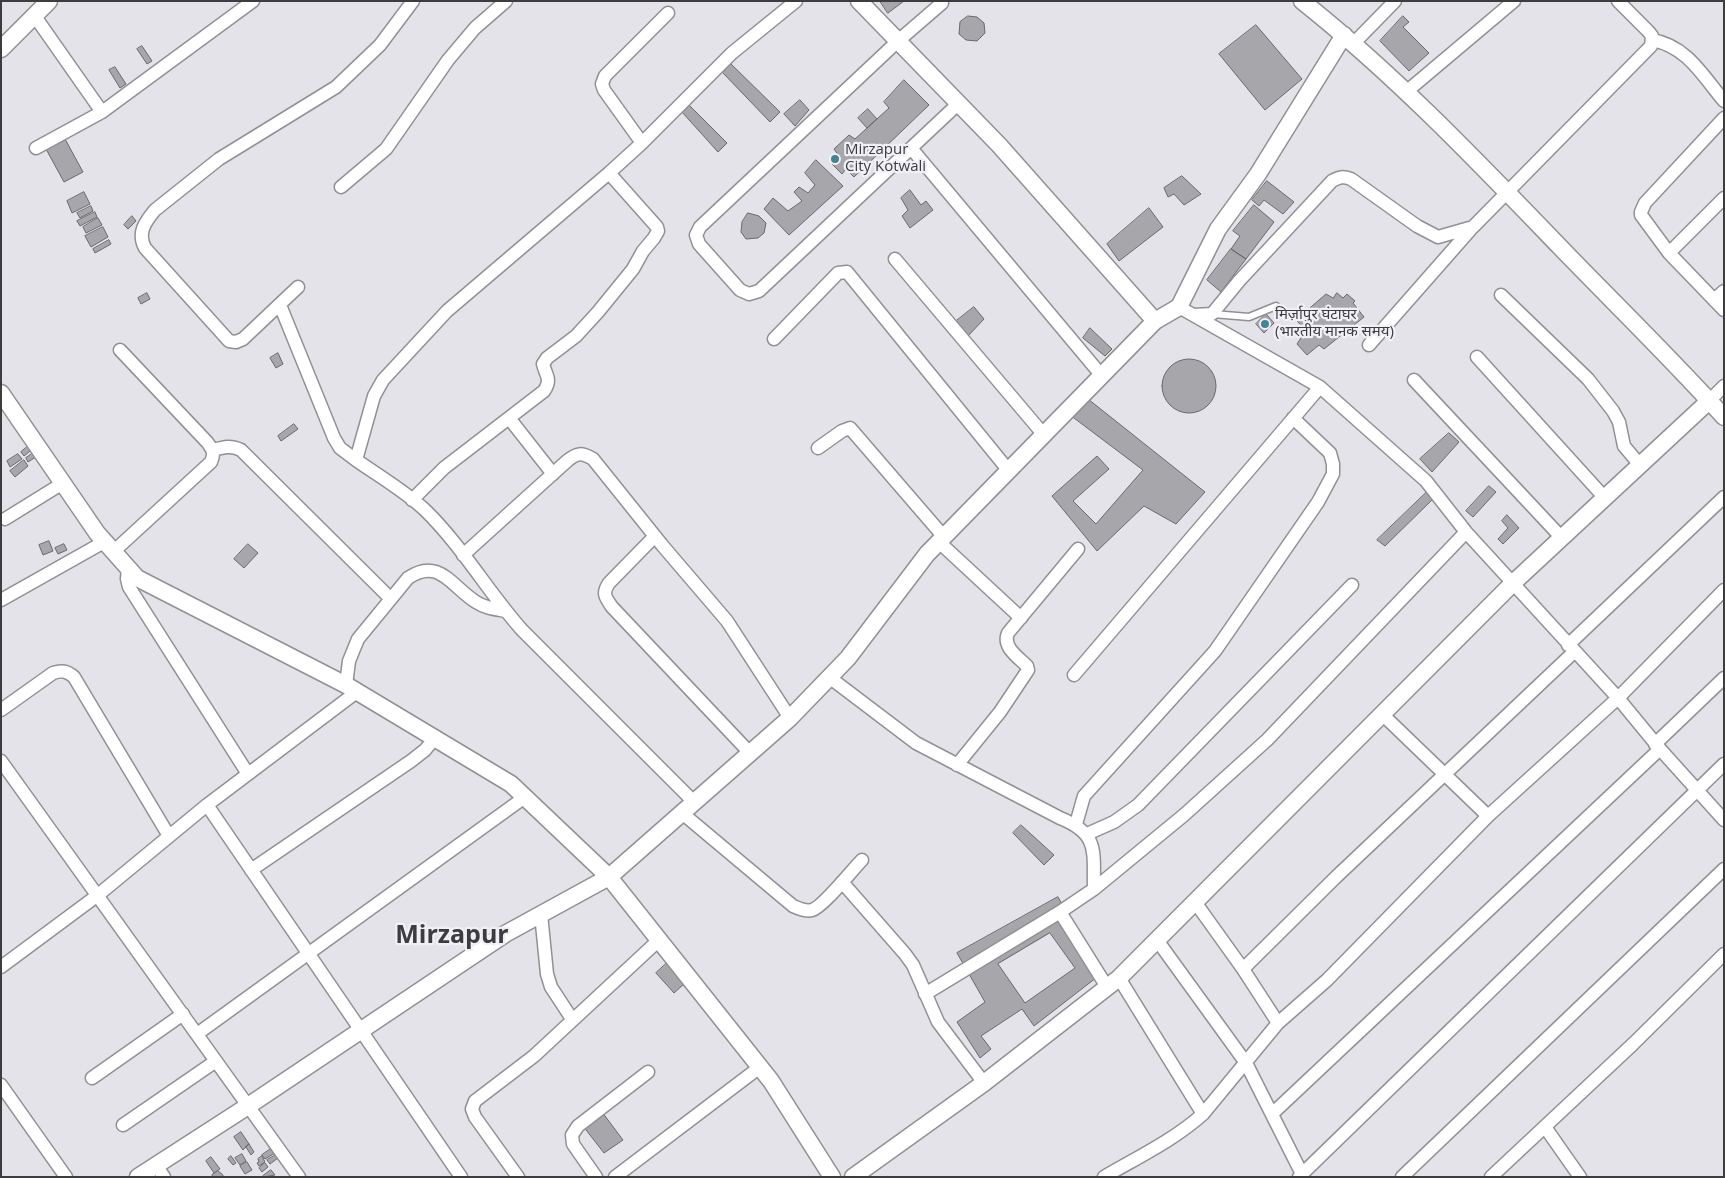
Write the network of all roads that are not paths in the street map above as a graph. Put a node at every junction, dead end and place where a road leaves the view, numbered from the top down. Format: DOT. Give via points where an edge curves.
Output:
graph roads {
  1 [pos="48,1"];
  2 [pos="253,1"];
  3 [pos="413,1"];
  4 [pos="506,1"];
  5 [pos="796,1"];
  6 [pos="859,1"];
  7 [pos="1302,1"];
  8 [pos="1395,1"];
  9 [pos="1514,1"];
  10 [pos="1618,1"];
  11 [pos="942,3"];
  12 [pos="668,13"];
  13 [pos="34,15"];
  14 [pos="1349,39"];
  15 [pos="1652,40"];
  16 [pos="898,41"];
  17 [pos="1,49"];
  18 [pos="1406,92"];
  19 [pos="1724,101"];
  20 [pos="959,103"];
  21 [pos="102,112"];
  22 [pos="1724,118"];
  23 [pos="642,143"];
  24 [pos="36,148"];
  25 [pos="911,148"];
  26 [pos="609,173"];
  27 [pos="341,187"];
  28 [pos="1507,192"];
  29 [pos="1724,198"];
  30 [pos="1473,227"];
  31 [pos="1668,253"];
  32 [pos="895,258"];
  33 [pos="298,288"];
  34 [pos="1724,291"];
  35 [pos="1501,295"];
  36 [pos="1714,300"];
  37 [pos="280,305"];
  38 [pos="1276,306"];
  39 [pos="1724,310"];
  40 [pos="1186,311"];
  41 [pos="1212,314"];
  42 [pos="1155,321"];
  43 [pos="774,339"];
  44 [pos="1369,345"];
  45 [pos="120,350"];
  46 [pos="1477,357"];
  47 [pos="1102,376"];
  48 [pos="1414,380"];
  49 [pos="1724,386"];
  50 [pos="1320,387"];
  51 [pos="2,396"];
  52 [pos="1709,401"];
  53 [pos="1724,417"];
  54 [pos="509,418"];
  55 [pos="1293,418"];
  56 [pos="1044,435"];
  57 [pos="818,448"];
  58 [pos="213,450"];
  59 [pos="356,460"];
  60 [pos="1640,465"];
  61 [pos="1009,471"];
  62 [pos="553,474"];
  63 [pos="63,483"];
  64 [pos="1604,497"];
  65 [pos="1724,497"];
  66 [pos="412,500"];
  67 [pos="5,518"];
  68 [pos="1466,532"];
  69 [pos="655,536"];
  70 [pos="1561,538"];
  71 [pos="942,539"];
  72 [pos="108,547"];
  73 [pos="1078,549"];
  74 [pos="462,555"];
  75 [pos="128,568"];
  76 [pos="1513,583"];
  77 [pos="1352,585"];
  78 [pos="1724,590"];
  79 [pos="391,599"];
  80 [pos="1,600"];
  81 [pos="506,611"];
  82 [pos="1020,618"];
  83 [pos="1571,649"];
  84 [pos="1074,675"];
  85 [pos="829,677"];
  86 [pos="1724,678"];
  87 [pos="352,688"];
  88 [pos="1618,698"];
  89 [pos="1,710"];
  90 [pos="1382,714"];
  91 [pos="790,718"];
  92 [pos="435,738"];
  93 [pos="1658,746"];
  94 [pos="750,753"];
  95 [pos="1,761"];
  96 [pos="1724,764"];
  97 [pos="957,765"];
  98 [pos="248,774"];
  99 [pos="1444,775"];
  100 [pos="1696,790"];
  101 [pos="525,797"];
  102 [pos="207,805"];
  103 [pos="688,808"];
  104 [pos="1488,816"];
  105 [pos="1724,820"];
  106 [pos="1076,824"];
  107 [pos="1087,834"];
  108 [pos="169,836"];
  109 [pos="862,860"];
  110 [pos="1724,869"];
  111 [pos="251,870"];
  112 [pos="609,877"];
  113 [pos="842,882"];
  114 [pos="1094,889"];
  115 [pos="98,895"];
  116 [pos="1195,902"];
  117 [pos="1060,912"];
  118 [pos="542,914"];
  119 [pos="659,940"];
  120 [pos="1157,940"];
  121 [pos="308,954"];
  122 [pos="1724,954"];
  123 [pos="1,968"];
  124 [pos="1243,968"];
  125 [pos="1113,983"];
  126 [pos="925,994"];
  127 [pos="183,1014"];
  128 [pos="572,1019"];
  129 [pos="1278,1023"];
  130 [pos="361,1030"];
  131 [pos="197,1034"];
  132 [pos="216,1061"];
  133 [pos="1246,1063"];
  134 [pos="760,1067"];
  135 [pos="648,1072"];
  136 [pos="92,1078"];
  137 [pos="984,1083"];
  138 [pos="1,1085"];
  139 [pos="248,1106"];
  140 [pos="1203,1114"];
  141 [pos="1272,1114"];
  142 [pos="123,1125"];
  143 [pos="1545,1126"];
  144 [pos="160,1171"];
  145 [pos="1306,1174"];
  146 [pos="66,1177"];
  147 [pos="138,1177"];
  148 [pos="298,1177"];
  149 [pos="461,1177"];
  150 [pos="518,1177"];
  151 [pos="596,1177"];
  152 [pos="615,1177"];
  153 [pos="832,1177"];
  154 [pos="853,1177"];
  155 [pos="1104,1177"];
  156 [pos="1402,1177"];
  157 [pos="1491,1177"];
  158 [pos="1580,1177"];
  1 -- 13 [label="street"];
  2 -- 21 [label="street"];
  3 -- 37 [label="street" via="380,44 336,87 203,170 155,210 142,232 140,239 145,248 229,341 243,339"];
  4 -- 27 [label="street" via="475,28 448,60 386,149"];
  5 -- 23 [label="street" via="732,53"];
  6 -- 16 [label="street"];
  7 -- 14 [label="street"];
  8 -- 14 [label="street"];
  9 -- 18 [label="street"];
  10 -- 15 [label="street" via="1648,31"];
  11 -- 16 [label="street"];
  12 -- 23 [label="street" via="605,76 602,84"];
  13 -- 17 [label="street"];
  13 -- 21 [label="street"];
  14 -- 18 [label="street"];
  14 -- 40 [label="street" via="1218,229"];
  15 -- 19 [label="street" via="1664,42 1686,55"];
  15 -- 28 [label="street" via="1651,46"];
  16 -- 20 [label="street"];
  16 -- 25 [label="street" via="700,227 696,235 699,244 740,290 749,294 759,291"];
  18 -- 28 [label="street"];
  20 -- 25 [label="street"];
  20 -- 42 [label="street"];
  21 -- 24 [label="street"];
  22 -- 31 [label="street" via="1645,203 1641,212"];
  23 -- 26 [label="street"];
  25 -- 47 [label="street"];
  26 -- 54 [label="street" via="658,231 633,269 598,312 576,336 547,358 543,364 548,377 544,391"];
  26 -- 59 [label="street" via="447,311 383,380 374,396"];
  28 -- 30 [label="street"];
  28 -- 52 [label="street"];
  29 -- 31 [label="street"];
  30 -- 41 [label="street" via="1438,237 1351,179 1339,177 1245,274"];
  30 -- 44 [label="street"];
  31 -- 36 [label="street"];
  32 -- 56 [label="street"];
  33 -- 37 [label="street"];
  34 -- 36 [label="street"];
  35 -- 60 [label="street" via="1588,379 1613,411 1624,446"];
  36 -- 39 [label="street"];
  37 -- 59 [label="street" via="334,438 340,448"];
  38 -- 41 [label="lane" via="1249,317"];
  40 -- 41 [label="street"];
  40 -- 42 [label="street"];
  40 -- 50 [label="street"];
  42 -- 47 [label="street"];
  43 -- 61 [label="street" via="838,273 846,272"];
  45 -- 58 [label="street"];
  46 -- 64 [label="street"];
  47 -- 56 [label="street"];
  48 -- 70 [label="street"];
  49 -- 52 [label="street"];
  50 -- 55 [label="street"];
  50 -- 68 [label="street" via="1426,481"];
  51 -- 63 [label="street"];
  52 -- 53 [label="street"];
  52 -- 60 [label="street"];
  54 -- 62 [label="street"];
  54 -- 66 [label="street" via="444,468"];
  55 -- 84 [label="street"];
  55 -- 106 [label="street" via="1330,452 1333,474 1318,502 1215,651 1084,796"];
  56 -- 61 [label="street"];
  57 -- 71 [label="street" via="850,428"];
  58 -- 72 [label="street" via="211,462"];
  58 -- 79 [label="street" via="227,446 241,450"];
  59 -- 66 [label="street"];
  60 -- 64 [label="street"];
  61 -- 71 [label="street"];
  62 -- 69 [label="street" via="575,455 583,453 593,459"];
  62 -- 74 [label="street"];
  63 -- 67 [label="street"];
  63 -- 72 [label="street"];
  64 -- 70 [label="street"];
  65 -- 83 [label="street"];
  66 -- 74 [label="street" via="440,526"];
  68 -- 76 [label="street"];
  68 -- 114 [label="street" via="1267,740 1184,815"];
  69 -- 91 [label="street" via="728,621"];
  69 -- 94 [label="street" via="609,583 604,590 605,597"];
  70 -- 76 [label="street"];
  71 -- 82 [label="street"];
  71 -- 85 [label="street" via="848,658"];
  72 -- 75 [label="street"];
  72 -- 80 [label="street"];
  73 -- 82 [label="street"];
  74 -- 81 [label="street"];
  75 -- 87 [label="street" via="137,578"];
  75 -- 98 [label="street" via="129,587"];
  76 -- 83 [label="street"];
  76 -- 90 [label="street"];
  77 -- 107 [label="street" via="1138,805 1114,822"];
  78 -- 88 [label="street"];
  79 -- 81 [label="street" via="408,578 418,571 427,570 437,572 479,604"];
  79 -- 87 [label="street" via="353,649 349,661"];
  81 -- 103 [label="street"];
  82 -- 97 [label="street" via="1006,639 1028,670 1000,712"];
  83 -- 88 [label="street"];
  83 -- 99 [label="street"];
  85 -- 91 [label="street"];
  85 -- 97 [label="street" via="916,744"];
  86 -- 93 [label="street"];
  87 -- 92 [label="street"];
  87 -- 98 [label="street"];
  88 -- 93 [label="street"];
  88 -- 104 [label="street"];
  89 -- 108 [label="street" via="53,672 68,672"];
  90 -- 99 [label="street"];
  90 -- 116 [label="street"];
  91 -- 94 [label="street"];
  92 -- 101 [label="street" via="511,784"];
  92 -- 111 [label="street" via="411,761"];
  93 -- 100 [label="street"];
  93 -- 141 [label="street"];
  94 -- 103 [label="street"];
  95 -- 115 [label="street"];
  96 -- 100 [label="street"];
  97 -- 106 [label="street"];
  98 -- 102 [label="street"];
  99 -- 104 [label="street"];
  99 -- 124 [label="street"];
  100 -- 105 [label="street"];
  100 -- 145 [label="street"];
  101 -- 112 [label="street"];
  101 -- 121 [label="street"];
  102 -- 108 [label="street"];
  102 -- 111 [label="street"];
  103 -- 112 [label="street"];
  103 -- 113 [label="street" via="792,906 812,910"];
  104 -- 129 [label="street" via="1327,980"];
  106 -- 107 [label="street"];
  107 -- 114 [label="street" via="1093,846"];
  108 -- 115 [label="street"];
  109 -- 113 [label="street"];
  110 -- 156 [label="street"];
  111 -- 121 [label="street"];
  112 -- 118 [label="street"];
  112 -- 119 [label="street"];
  113 -- 126 [label="street" via="905,954"];
  114 -- 117 [label="street"];
  115 -- 123 [label="street"];
  115 -- 127 [label="street"];
  116 -- 120 [label="street"];
  116 -- 124 [label="street"];
  117 -- 125 [label="street"];
  117 -- 126 [label="street"];
  118 -- 128 [label="street" via="547,974 551,987"];
  118 -- 130 [label="street" via="505,934"];
  119 -- 128 [label="street"];
  119 -- 134 [label="street"];
  120 -- 125 [label="street"];
  120 -- 133 [label="street"];
  121 -- 130 [label="street"];
  121 -- 131 [label="street"];
  122 -- 143 [label="street"];
  124 -- 129 [label="street"];
  125 -- 137 [label="street"];
  125 -- 140 [label="street"];
  126 -- 137 [label="street" via="938,1022"];
  127 -- 131 [label="street"];
  127 -- 136 [label="street"];
  128 -- 150 [label="street" via="534,1056 475,1101 472,1109 474,1117"];
  129 -- 133 [label="street"];
  130 -- 139 [label="street"];
  130 -- 149 [label="street"];
  131 -- 132 [label="street"];
  132 -- 139 [label="street"];
  132 -- 142 [label="street"];
  133 -- 140 [label="street"];
  133 -- 141 [label="street"];
  134 -- 152 [label="street"];
  134 -- 153 [label="street"];
  135 -- 151 [label="street" via="578,1126 572,1135 573,1144"];
  137 -- 154 [label="street"];
  138 -- 146 [label="street"];
  139 -- 144 [label="street"];
  139 -- 148 [label="street"];
  140 -- 155 [label="street" via="1189,1127"];
  141 -- 145 [label="street"];
  143 -- 157 [label="street"];
  143 -- 158 [label="street"];
  144 -- 147 [label="street"];
}
